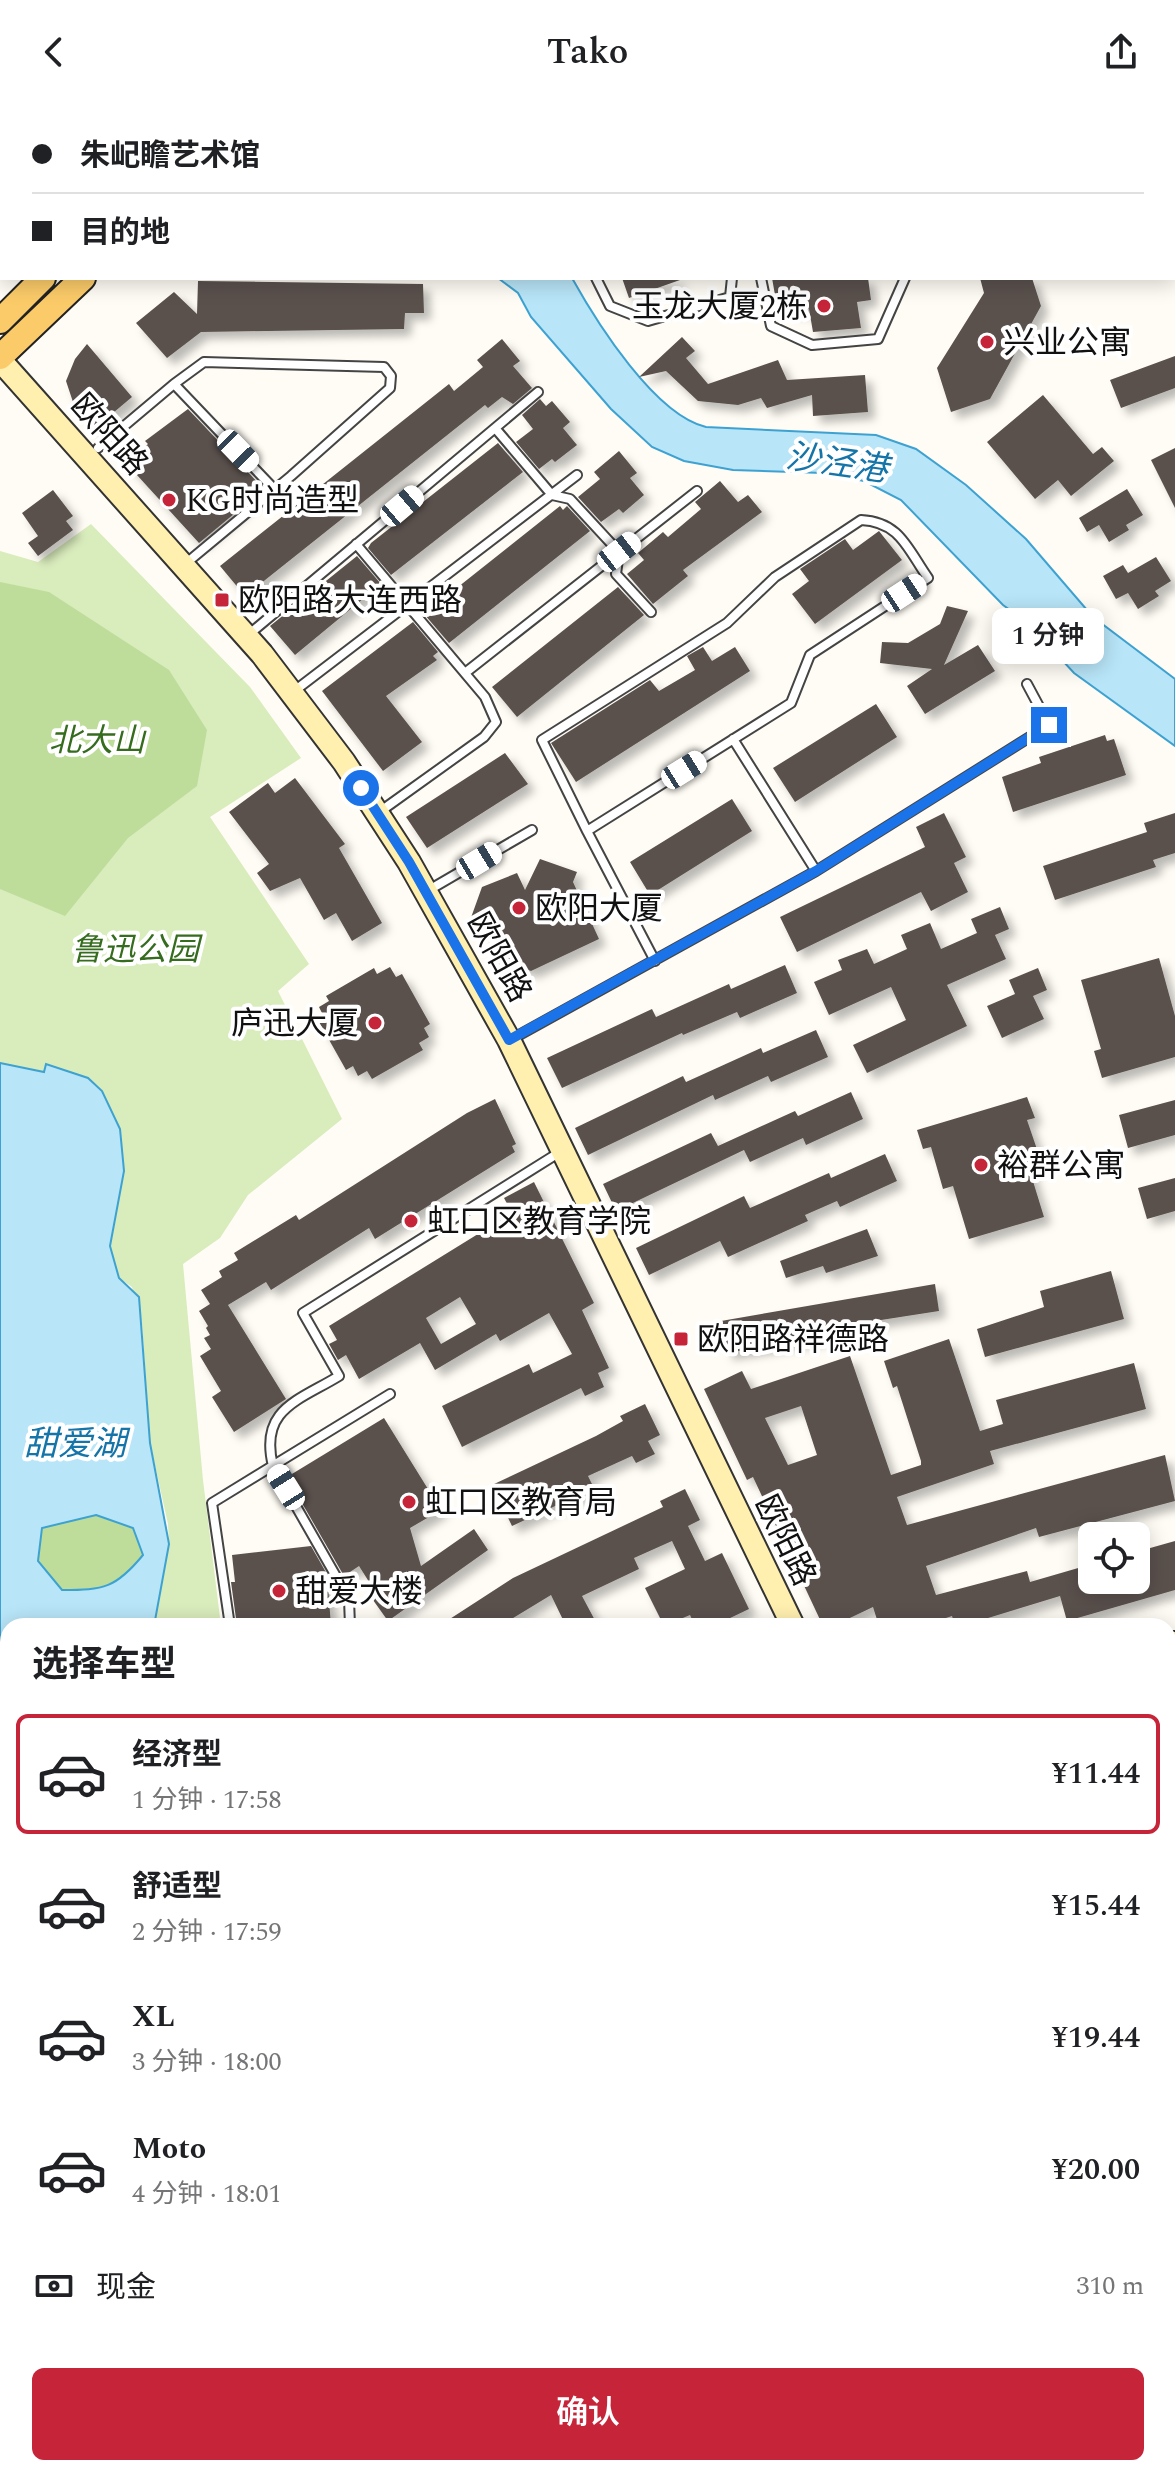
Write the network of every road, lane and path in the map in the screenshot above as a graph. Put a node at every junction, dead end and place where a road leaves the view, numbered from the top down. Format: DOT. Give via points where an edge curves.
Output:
graph roads {
  1 [pos="41,280"];
  2 [pos="81,280"];
  3 [pos="597,280"];
  4 [pos="732,280"];
  5 [pos="761,280"];
  6 [pos="904,280"];
  7 [pos="0,321"];
  8 [pos="0,358"];
  9 [pos="174,384"];
  10 [pos="538,392"];
  11 [pos="495,428"];
  12 [pos="98,448"];
  13 [pos="577,475"];
  14 [pos="275,490"];
  15 [pos="697,491"];
  16 [pos="552,495"];
  17 [pos="356,544"];
  18 [pos="619,552"];
  19 [pos="184,565"];
  20 [pos="407,605"];
  21 [pos="651,612"];
  22 [pos="246,636"];
  23 [pos="465,673"];
  24 [pos="1027,684"];
  25 [pos="292,692"];
  26 [pos="733,739"];
  27 [pos="378,813"];
  28 [pos="532,830"];
  29 [pos="587,831"];
  30 [pos="816,871"];
  31 [pos="427,891"];
  32 [pos="655,961"];
  33 [pos="509,1040"];
  34 [pos="562,1151"];
  35 [pos="390,1394"];
  36 [pos="273,1466"];
  37 [pos="229,1618"];
  38 [pos="350,1618"];
  39 [pos="789,1618"];
  1 -- 7 [label="main road"];
  2 -- 8 [label="main road"];
  3 -- 4 [label="lane" via="610,306 648,321 730,297"];
  5 -- 6 [label="lane" via="771,326 812,345 878,339"];
  8 -- 19 [label="street, 欧阳路"];
  9 -- 12 [label="lane"];
  9 -- 14 [label="lane"];
  9 -- 14 [label="lane" via="204,362 384,367 391,376 390,388"];
  10 -- 11 [label="lane"];
  11 -- 16 [label="lane"];
  11 -- 17 [label="lane"];
  13 -- 16 [label="lane"];
  14 -- 19 [label="lane"];
  15 -- 18 [label="lane"];
  16 -- 18 [label="lane" via="570,499"];
  16 -- 20 [label="lane"];
  17 -- 20 [label="lane"];
  17 -- 22 [label="lane"];
  18 -- 21 [label="lane" via="616,574"];
  18 -- 23 [label="lane"];
  19 -- 22 [label="street, 欧阳路"];
  20 -- 23 [label="lane"];
  20 -- 25 [label="lane"];
  22 -- 25 [label="street, 欧阳路"];
  23 -- 27 [label="lane" via="485,697 496,722 484,737"];
  24 -- 30 [label="lane" via="1049,725"];
  25 -- 27 [label="street, 欧阳路"];
  26 -- 29 [label="lane"];
  26 -- 29 [label="lane" via="791,703 810,655 928,578 894,529 881,521 861,520 775,577 727,623 542,740"];
  26 -- 30 [label="lane"];
  27 -- 31 [label="street, 欧阳路"];
  28 -- 31 [label="lane"];
  29 -- 32 [label="lane"];
  30 -- 32 [label="lane"];
  31 -- 33 [label="street, 欧阳路"];
  32 -- 33 [label="lane"];
  33 -- 34 [label="street, 欧阳路"];
  34 -- 36 [label="lane" via="303,1313 339,1376 279,1412 267,1442"];
  34 -- 39 [label="street, 欧阳路"];
  35 -- 36 [label="lane"];
  36 -- 37 [label="lane" via="212,1503"];
  36 -- 38 [label="lane" via="349,1599"];
}
